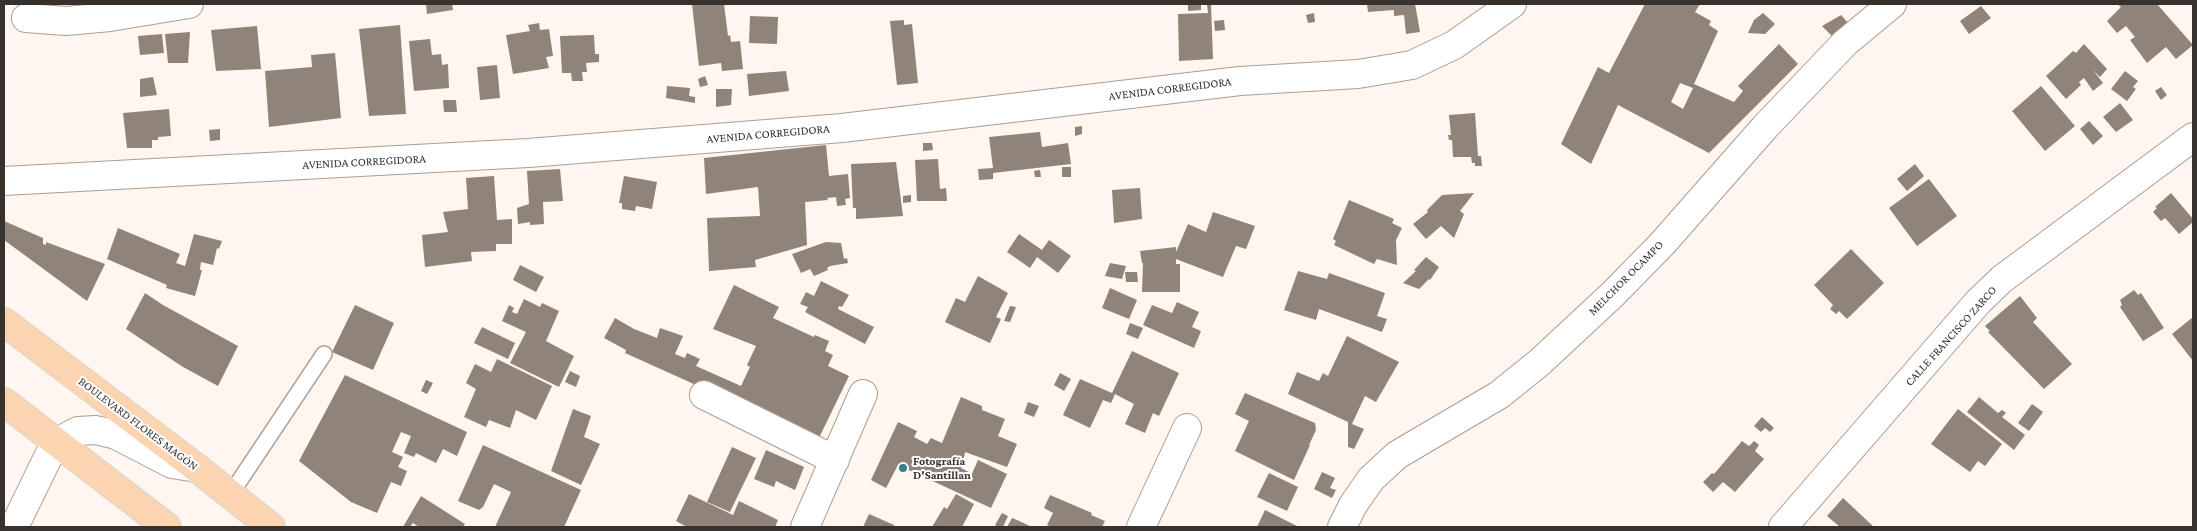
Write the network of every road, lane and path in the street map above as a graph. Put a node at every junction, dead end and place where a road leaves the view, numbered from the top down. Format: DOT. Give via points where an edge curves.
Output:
graph roads {
  1 [pos="189,4"];
  2 [pos="1512,4"];
  3 [pos="1892,4"];
  4 [pos="26,18"];
  5 [pos="2193,137"];
  6 [pos="4,182"];
  7 [pos="4,322"];
  8 [pos="324,354"];
  9 [pos="863,394"];
  10 [pos="704,395"];
  11 [pos="4,402"];
  12 [pos="1187,428"];
  13 [pos="55,443"];
  14 [pos="835,460"];
  15 [pos="197,468"];
  16 [pos="230,495"];
  17 [pos="14,527"];
  18 [pos="167,527"];
  19 [pos="271,527"];
  20 [pos="805,527"];
  21 [pos="1141,527"];
  22 [pos="1342,527"];
  23 [pos="1783,527"];
  1 -- 4 [label="street" via="66,21"];
  2 -- 6 [label="street, AVENIDA CORREGIDORA" via="1454,45 1412,65 1358,74 1240,81 842,128 538,152"];
  3 -- 22 [label="street, MELCHOR OCAMPO" via="1831,57 1613,294 1499,395 1398,455 1371,479"];
  5 -- 23 [label="street, CALLE FRANCISCO ZARCO" via="2002,279 1978,302"];
  7 -- 15 [label="main road, BOULEVARD FLORES MAGÓN"];
  8 -- 16 [label="lane"];
  9 -- 14 [label="street"];
  10 -- 14 [label="street"];
  11 -- 13 [label="main road"];
  12 -- 21 [label="street"];
  13 -- 15 [label="street" via="78,431 96,430 116,435 172,464"];
  13 -- 17 [label="street"];
  13 -- 18 [label="main road"];
  14 -- 20 [label="street"];
  15 -- 16 [label="main road, BOULEVARD FLORES MAGÓN"];
  16 -- 19 [label="main road, BOULEVARD FLORES MAGÓN"];
}
